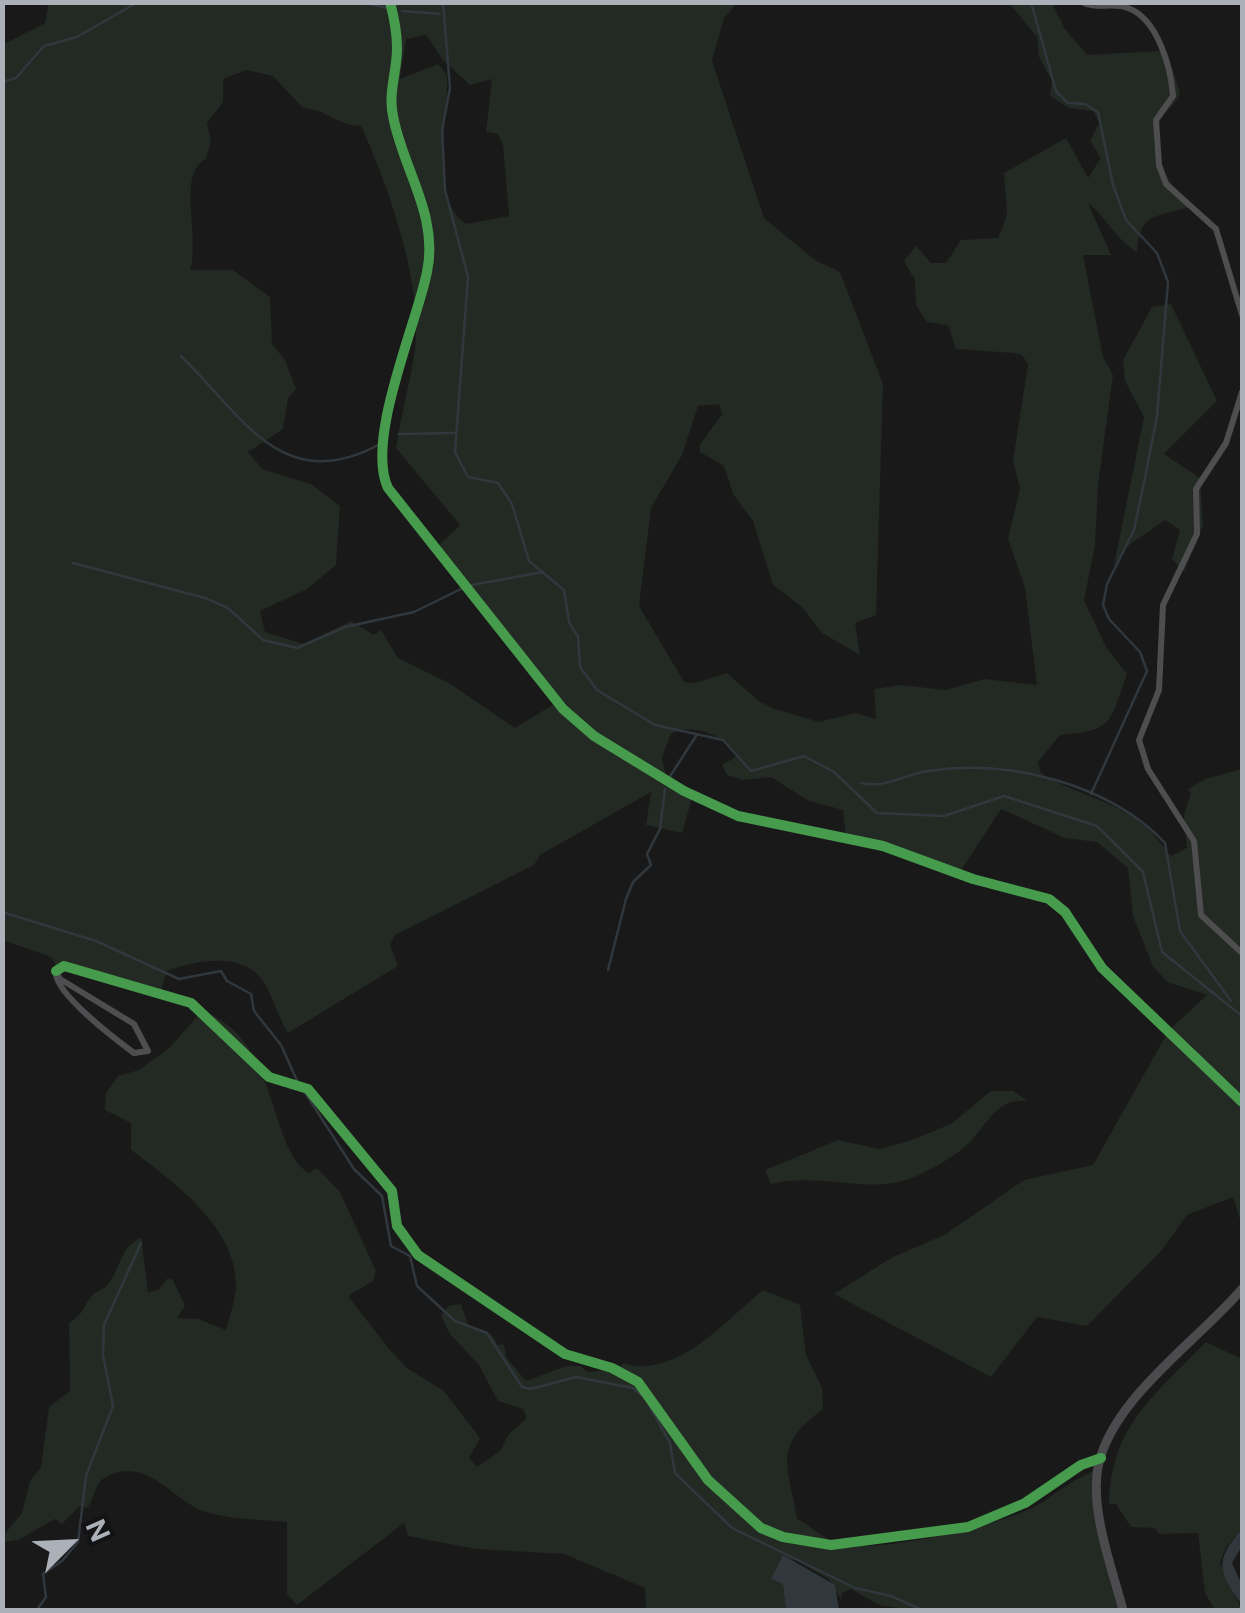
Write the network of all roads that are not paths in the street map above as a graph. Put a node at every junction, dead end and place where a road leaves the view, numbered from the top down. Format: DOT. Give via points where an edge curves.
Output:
graph roads {
  1 [pos="390,2"];
  2 [pos="1082,2"];
  3 [pos="1242,315"];
  4 [pos="1242,392"];
  5 [pos="1242,953"];
  6 [pos="56,971"];
  7 [pos="1242,1102"];
  8 [pos="1242,1289"];
  9 [pos="1100,1458"];
  10 [pos="1122,1610"];
  1 -- 7 [label="street" via="397,49 393,116 430,239 428,270 389,412 383,472 388,488 471,597 572,718 684,791 752,820 858,839 1050,899 1102,968"];
  2 -- 3 [label="street" via="1133,10 1156,35 1172,96 1156,120 1162,173 1174,194 1214,224"];
  4 -- 5 [label="street" via="1226,444 1196,489 1196,534 1163,604 1160,683 1139,740 1148,768 1194,841 1201,915"];
  6 -- 6 [label="street" via="58,988 96,1023 134,1053 148,1050 134,1024"];
  6 -- 9 [label="street" via="64,966 192,1003 268,1077 308,1088 392,1191 397,1226 418,1255 566,1354 629,1376 724,1499 761,1528 831,1545 968,1527"];
  8 -- 9 [label="main road" via="1129,1406"];
  9 -- 10 [label="main road" via="1098,1502"];
}
